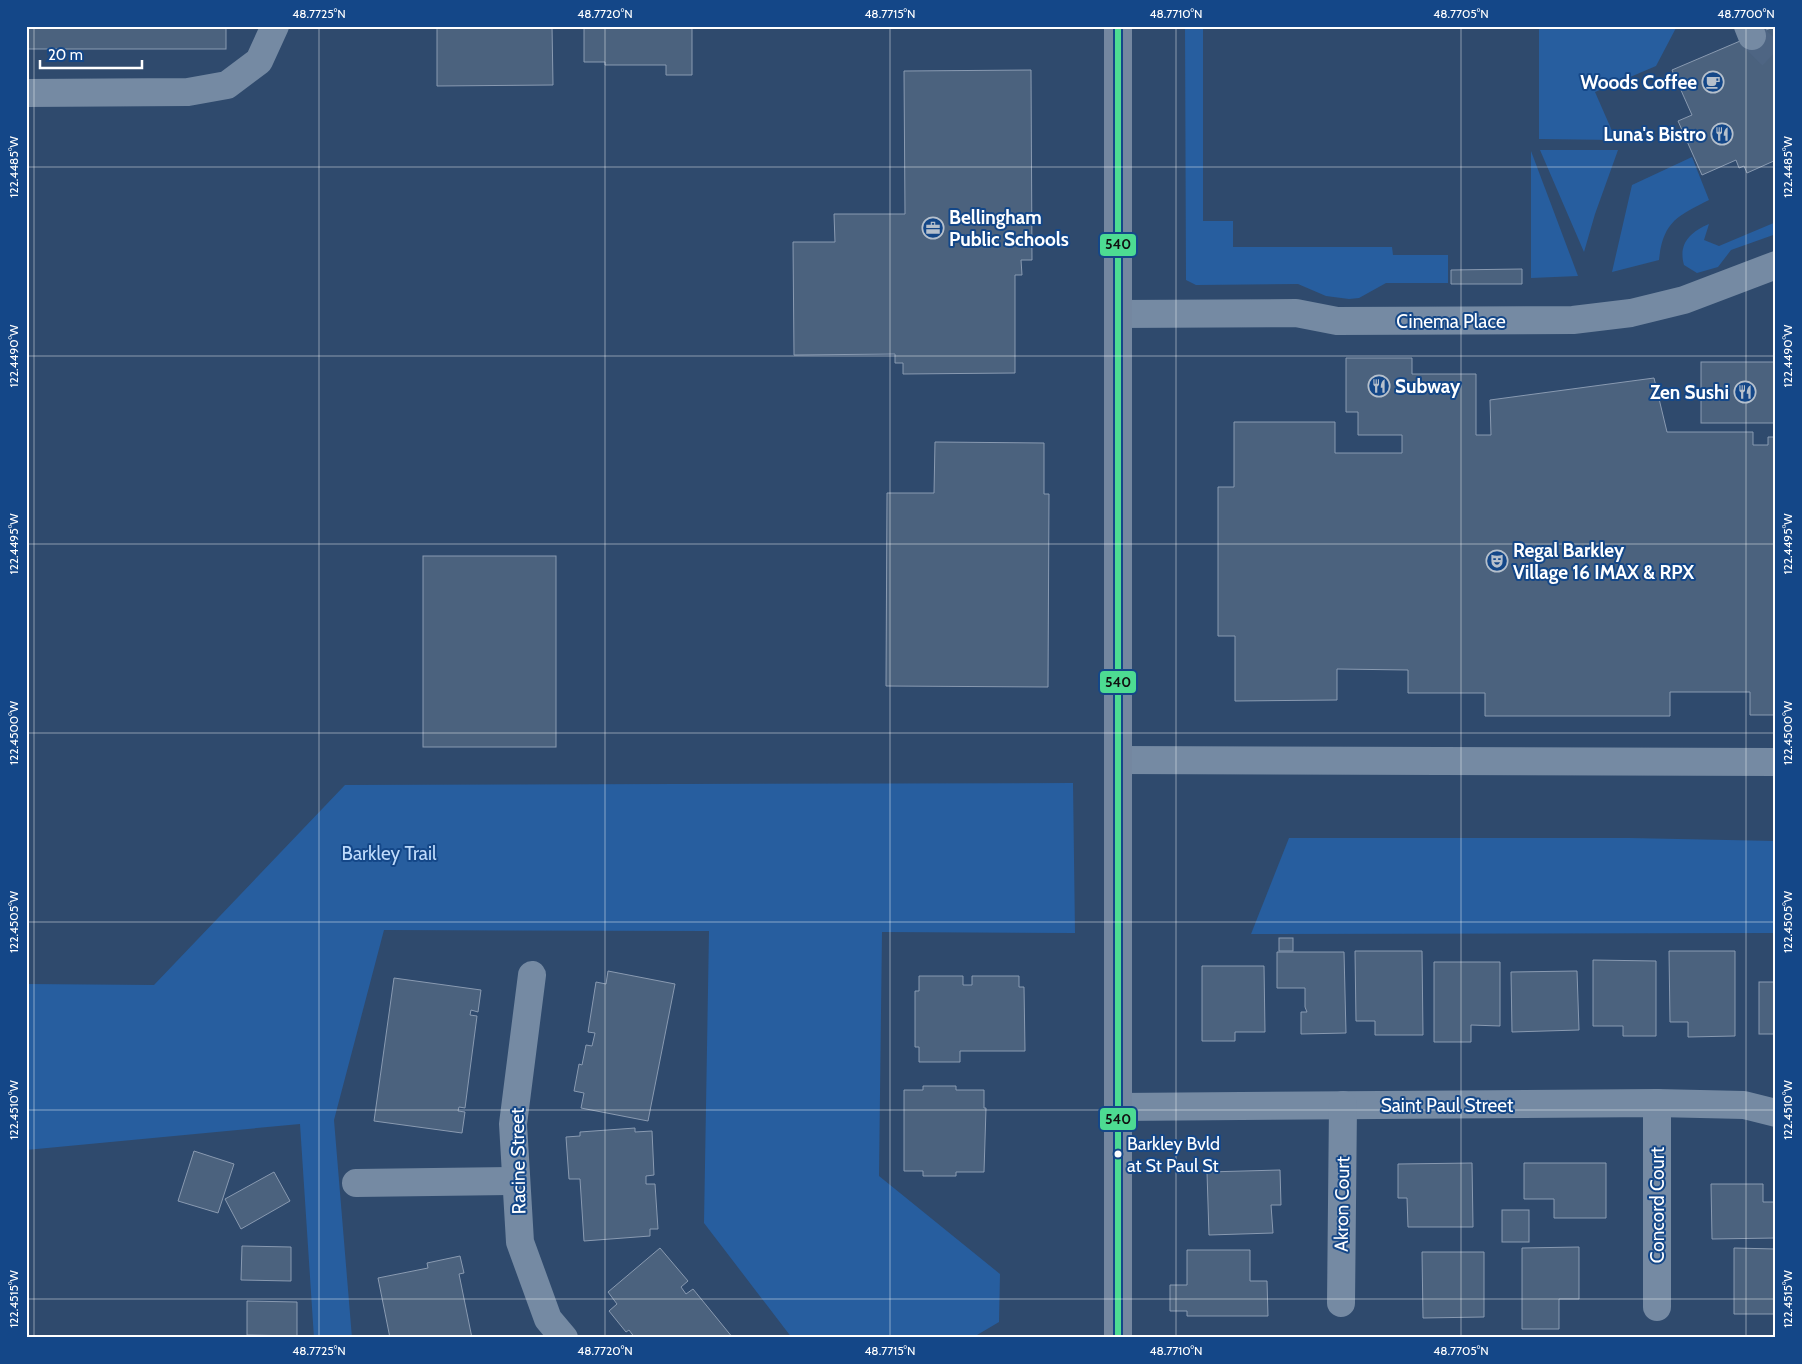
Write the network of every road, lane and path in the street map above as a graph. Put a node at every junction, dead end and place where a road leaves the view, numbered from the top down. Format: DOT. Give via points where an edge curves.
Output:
graph roads {
  1 [pos="275,26"];
  2 [pos="1118,26"];
  3 [pos="26,93"];
  4 [pos="1776,265"];
  5 [pos="1118,314"];
  6 [pos="1118,760"];
  7 [pos="1776,762"];
  8 [pos="532,975"];
  9 [pos="1657,1103"];
  10 [pos="1343,1106"];
  11 [pos="1118,1107"];
  12 [pos="1776,1113"];
  13 [pos="516,1180"];
  14 [pos="356,1183"];
  15 [pos="1341,1303"];
  16 [pos="1657,1307"];
  17 [pos="564,1338"];
  18 [pos="1118,1338"];
  1 -- 3 [label="street" via="259,61 227,84 188,92"];
  2 -- 5 [label="main road"];
  4 -- 5 [label="street, Cinema Place" via="1684,300 1631,313 1573,320 1336,322 1296,313"];
  5 -- 6 [label="main road"];
  6 -- 7 [label="street"];
  6 -- 11 [label="main road"];
  8 -- 13 [label="street, Racine Street" via="513,1124"];
  9 -- 10 [label="street, Saint Paul Street"];
  9 -- 12 [label="street, Saint Paul Street" via="1744,1105"];
  9 -- 16 [label="street, Concord Court"];
  10 -- 11 [label="street, Saint Paul Street"];
  10 -- 15 [label="street, Akron Court"];
  11 -- 18 [label="main road"];
  13 -- 14 [label="street"];
  13 -- 17 [label="street, Racine Street" via="520,1242 548,1319"];
}
